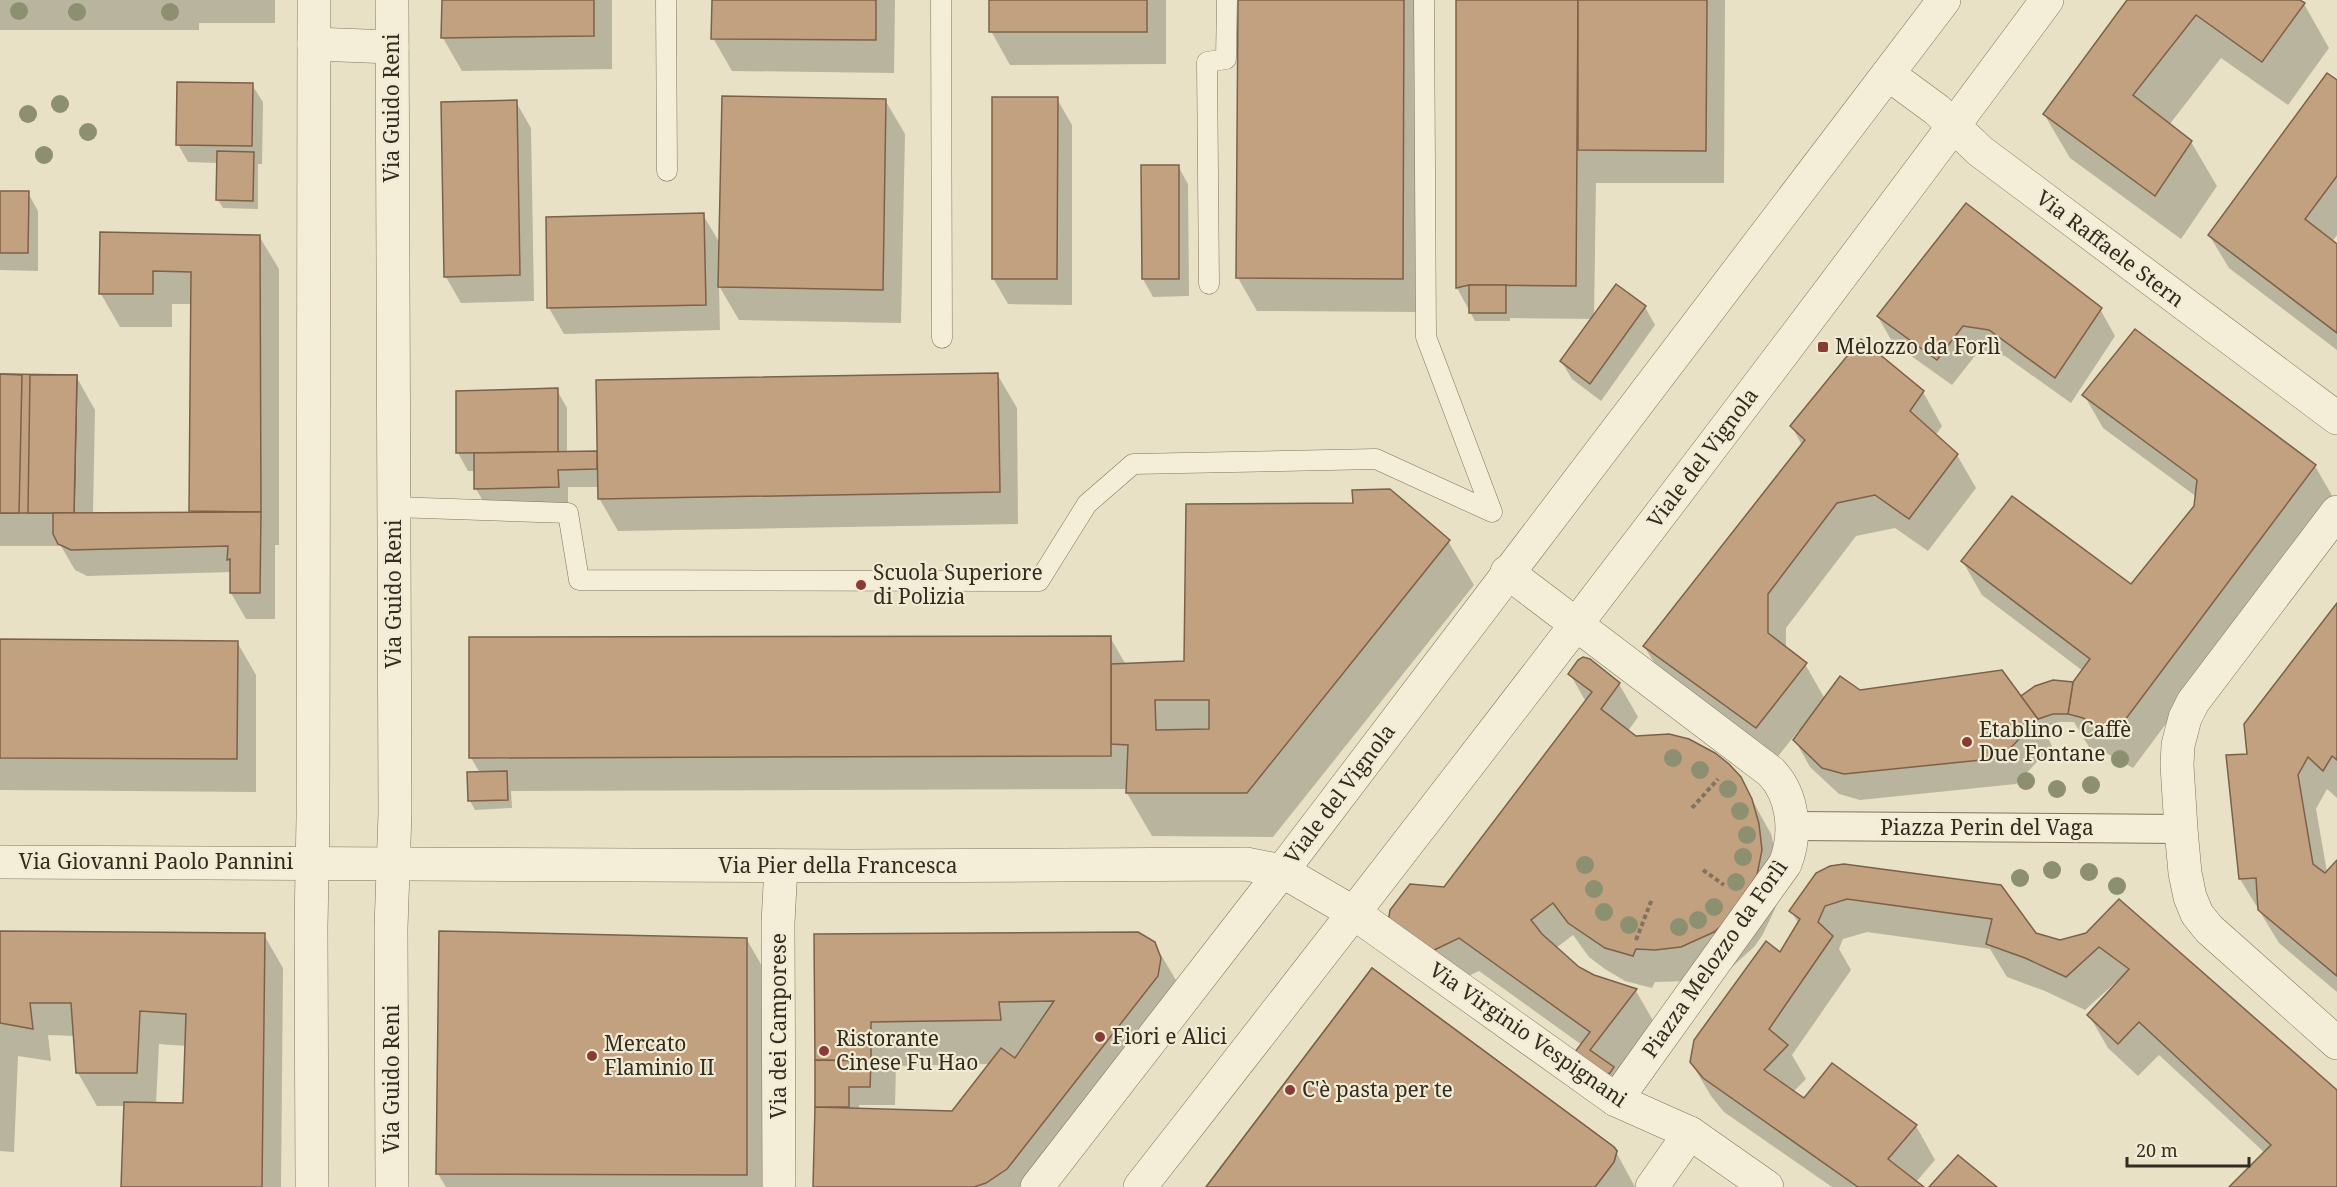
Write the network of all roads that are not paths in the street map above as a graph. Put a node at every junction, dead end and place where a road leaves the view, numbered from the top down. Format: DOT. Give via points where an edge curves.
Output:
graph roads {
  1 [pos="314,0"];
  2 [pos="392,0"];
  3 [pos="666,0"];
  4 [pos="941,0"];
  5 [pos="1227,0"];
  6 [pos="1424,0"];
  7 [pos="1944,0"];
  8 [pos="2047,0"];
  9 [pos="314,44"];
  10 [pos="392,47"];
  11 [pos="1888,74"];
  12 [pos="1953,128"];
  13 [pos="667,171"];
  14 [pos="1209,284"];
  15 [pos="942,338"];
  16 [pos="2337,418"];
  17 [pos="394,507"];
  18 [pos="2337,512"];
  19 [pos="1507,572"];
  20 [pos="1577,625"];
  21 [pos="1793,826"];
  22 [pos="2181,829"];
  23 [pos="0,862"];
  24 [pos="313,863"];
  25 [pos="394,864"];
  26 [pos="781,866"];
  27 [pos="1282,871"];
  28 [pos="1354,914"];
  29 [pos="2337,1043"];
  30 [pos="1616,1100"];
  31 [pos="1690,1133"];
  32 [pos="312,1187"];
  33 [pos="392,1187"];
  34 [pos="779,1187"];
  35 [pos="1037,1187"];
  36 [pos="1140,1187"];
  37 [pos="1652,1187"];
  38 [pos="1767,1187"];
  1 -- 9 [label="street"];
  2 -- 10 [label="street, Via Guido Reni"];
  3 -- 13 [label="lane"];
  4 -- 15 [label="lane"];
  5 -- 14 [label="lane" via="1226,59 1208,62"];
  6 -- 17 [label="lane" via="1426,337 1492,512 1376,459 1133,464 1086,504 1039,581 579,580 568,513"];
  7 -- 11 [label="street, Viale del Vignola"];
  8 -- 12 [label="street, Viale del Vignola"];
  9 -- 10 [label="street"];
  9 -- 24 [label="street"];
  10 -- 17 [label="street, Via Guido Reni"];
  11 -- 12 [label="street, Via Raffaele Stern" via="1937,110"];
  11 -- 19 [label="street, Viale del Vignola"];
  12 -- 16 [label="street, Via Raffaele Stern"];
  12 -- 20 [label="street, Viale del Vignola"];
  17 -- 25 [label="street, Via Guido Reni"];
  18 -- 22 [label="street" via="2193,702 2185,718 2177,755"];
  19 -- 20 [label="street, Piazza Melozzo da Forlì"];
  19 -- 27 [label="street, Viale del Vignola"];
  20 -- 21 [label="street, Piazza Melozzo da Forlì" via="1771,772 1782,787"];
  20 -- 28 [label="street, Viale del Vignola"];
  21 -- 22 [label="street, Piazza Perin del Vaga"];
  21 -- 30 [label="street, Piazza Melozzo da Forlì" via="1785,864"];
  22 -- 29 [label="street" via="2187,885 2200,918"];
  23 -- 24 [label="street, Via Giovanni Paolo Pannini"];
  24 -- 25 [label="street, Via Giovanni Paolo Pannini"];
  24 -- 32 [label="street"];
  25 -- 26 [label="street, Via Pier della Francesca"];
  25 -- 33 [label="street, Via Guido Reni"];
  26 -- 27 [label="street, Via Pier della Francesca" via="1246,864"];
  26 -- 34 [label="street, Via dei Camporese"];
  27 -- 28 [label="street, Viale del Vignola"];
  27 -- 35 [label="street, Viale del Vignola"];
  28 -- 30 [label="street, Via Virginio Vespignani"];
  28 -- 36 [label="street, Viale del Vignola"];
  30 -- 31 [label="street, Via Virginio Vespignani"];
  31 -- 37 [label="street"];
  31 -- 38 [label="street, Via Virginio Vespignani"];
}
